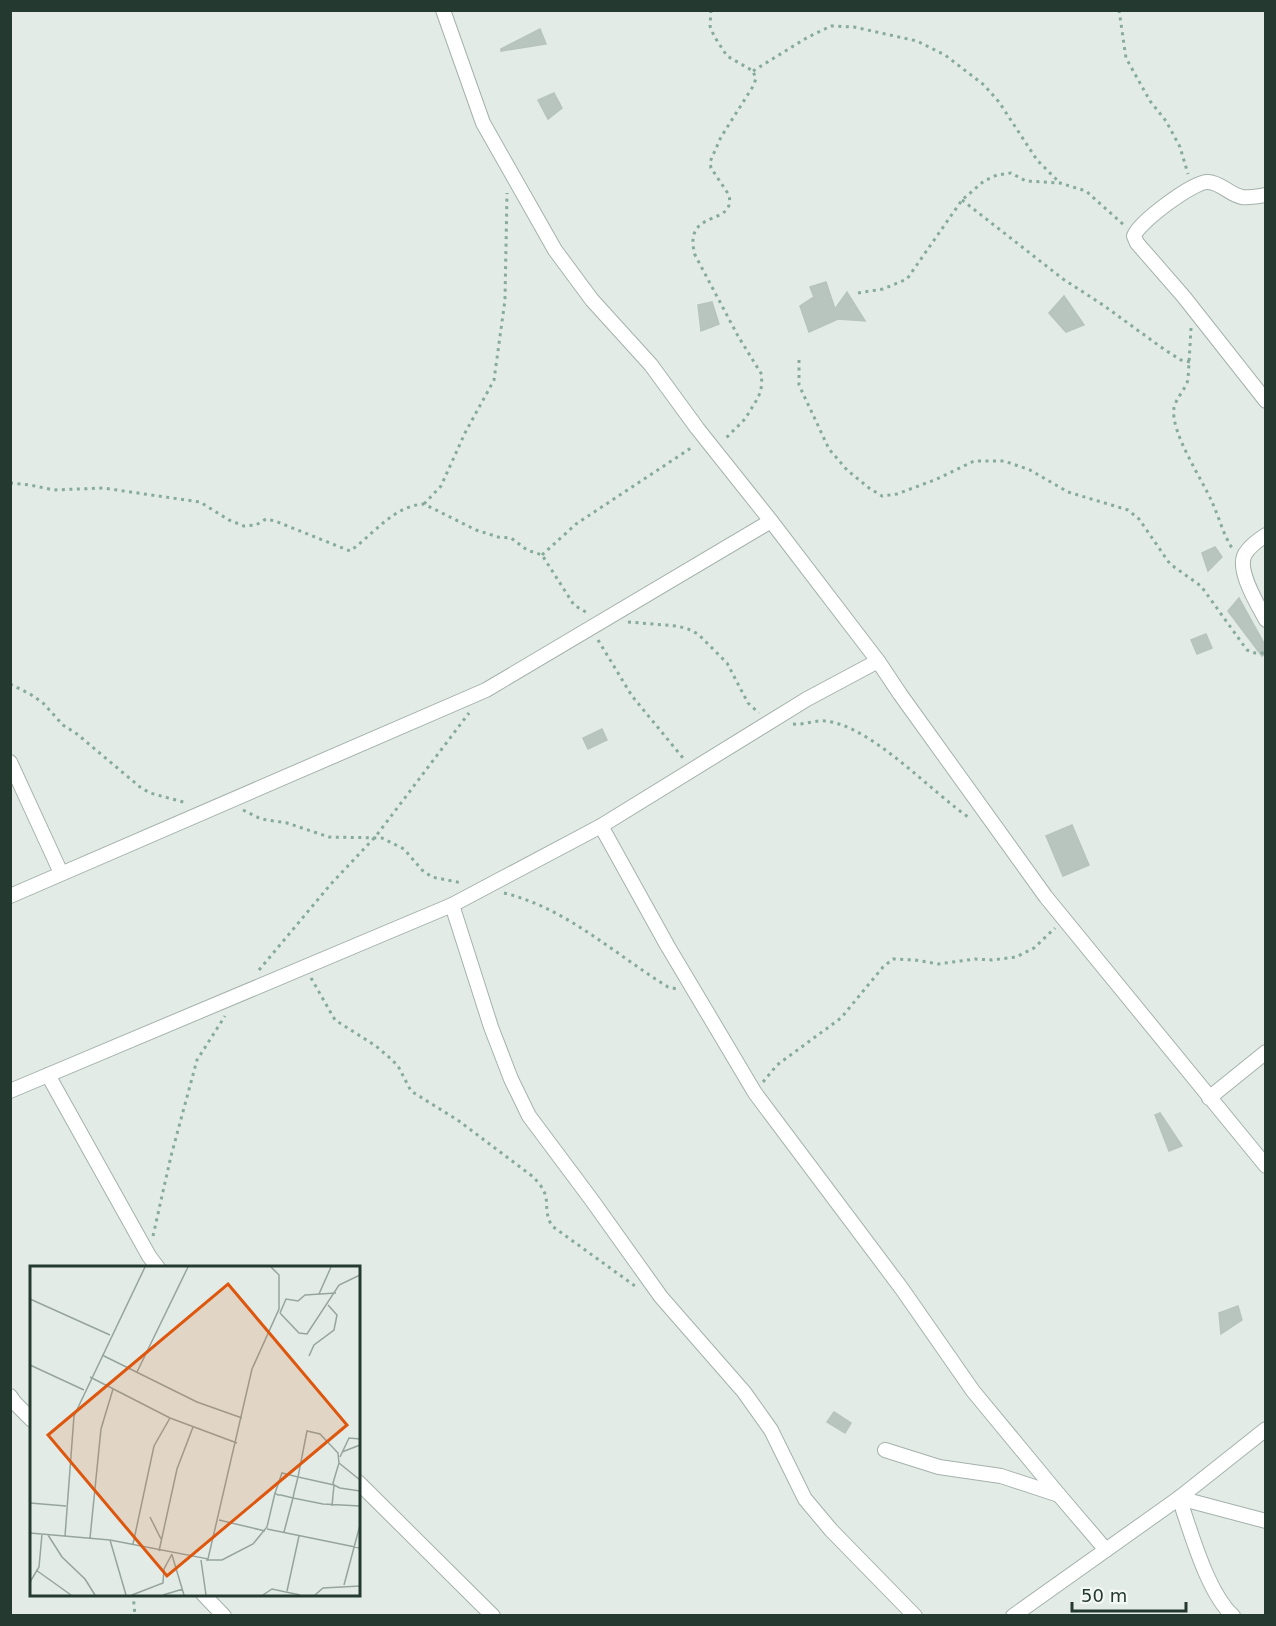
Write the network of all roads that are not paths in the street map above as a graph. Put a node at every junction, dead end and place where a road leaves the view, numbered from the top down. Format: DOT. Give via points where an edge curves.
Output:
graph roads {
  1 [pos="443,10"];
  2 [pos="1266,195"];
  3 [pos="1266,401"];
  4 [pos="771,521"];
  5 [pos="1266,535"];
  6 [pos="1266,620"];
  7 [pos="878,661"];
  8 [pos="10,762"];
  9 [pos="602,826"];
  10 [pos="61,873"];
  11 [pos="10,896"];
  12 [pos="452,905"];
  13 [pos="1266,1052"];
  14 [pos="48,1076"];
  15 [pos="10,1091"];
  16 [pos="1209,1098"];
  17 [pos="1266,1166"];
  18 [pos="156,1266"];
  19 [pos="10,1396"];
  20 [pos="30,1418"];
  21 [pos="1266,1429"];
  22 [pos="885,1450"];
  23 [pos="360,1484"];
  24 [pos="1059,1495"];
  25 [pos="1179,1498"];
  26 [pos="1266,1521"];
  27 [pos="1106,1550"];
  28 [pos="205,1596"];
  29 [pos="225,1616"];
  30 [pos="493,1616"];
  31 [pos="915,1616"];
  32 [pos="1013,1616"];
  33 [pos="1233,1616"];
  1 -- 4 [label="street" via="483,123 555,250 592,300 651,364"];
  2 -- 3 [label="street" via="1242,197 1220,184 1205,182 1140,226 1134,236"];
  4 -- 7 [label="street"];
  4 -- 10 [label="street" via="486,690"];
  5 -- 6 [label="street" via="1252,545 1243,561 1244,573"];
  7 -- 9 [label="street" via="807,699"];
  7 -- 16 [label="street" via="1064,920"];
  8 -- 10 [label="street"];
  9 -- 12 [label="street"];
  9 -- 24 [label="street" via="755,1093 973,1391"];
  10 -- 11 [label="street"];
  12 -- 14 [label="street"];
  12 -- 31 [label="street" via="491,1027 529,1116 661,1297 744,1392 771,1430 805,1499"];
  13 -- 16 [label="street"];
  14 -- 15 [label="street"];
  14 -- 18 [label="street"];
  16 -- 17 [label="street"];
  19 -- 20 [label="street"];
  21 -- 25 [label="street"];
  22 -- 24 [label="street" via="939,1467 1001,1476"];
  23 -- 30 [label="street"];
  24 -- 27 [label="street"];
  25 -- 26 [label="street"];
  25 -- 27 [label="street"];
  25 -- 33 [label="street" via="1210,1580"];
  27 -- 32 [label="street"];
  28 -- 29 [label="street"];
}
